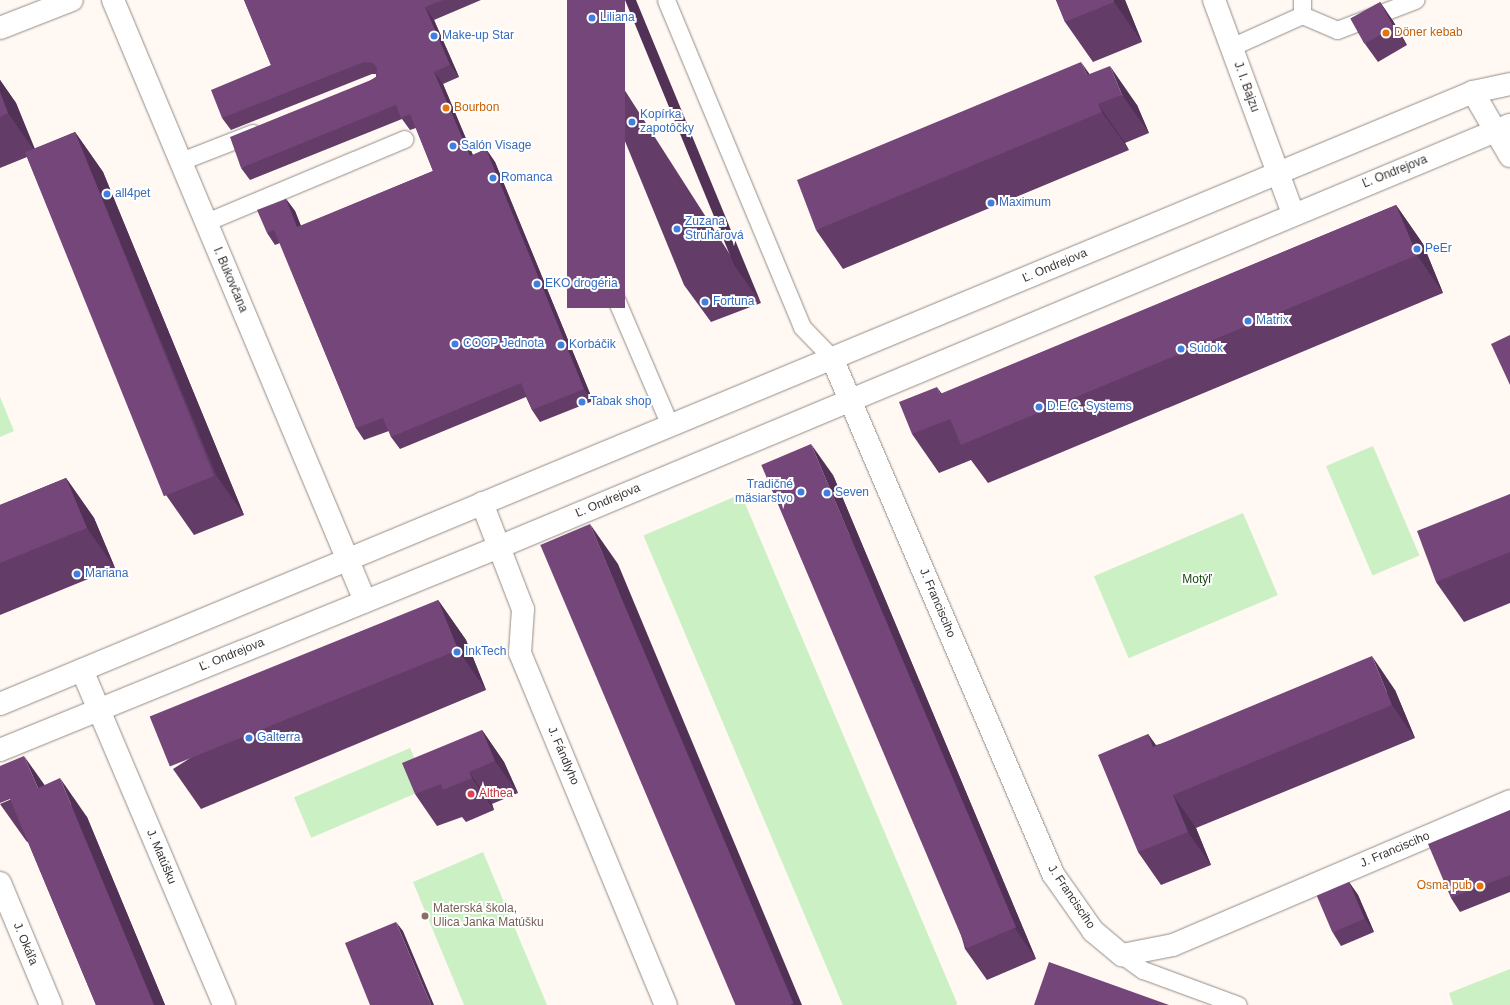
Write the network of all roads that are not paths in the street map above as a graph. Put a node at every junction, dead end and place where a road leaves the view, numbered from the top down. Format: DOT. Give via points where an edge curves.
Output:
graph roads {
  1 [pos="72,0"];
  2 [pos="113,0"];
  3 [pos="666,0"];
  4 [pos="1214,0"];
  5 [pos="1415,0"];
  6 [pos="1302,7"];
  7 [pos="0,28"];
  8 [pos="1231,47"];
  9 [pos="1510,84"];
  10 [pos="1473,92"];
  11 [pos="267,127"];
  12 [pos="1503,128"];
  13 [pos="404,139"];
  14 [pos="1510,156"];
  15 [pos="180,162"];
  16 [pos="1277,173"];
  17 [pos="1293,214"];
  18 [pos="206,222"];
  19 [pos="585,227"];
  20 [pos="832,358"];
  21 [pos="850,400"];
  22 [pos="670,425"];
  23 [pos="482,503"];
  24 [pos="499,547"];
  25 [pos="348,559"];
  26 [pos="366,601"];
  27 [pos="82,670"];
  28 [pos="0,704"];
  29 [pos="98,710"];
  30 [pos="0,750"];
  31 [pos="1510,801"];
  32 [pos="0,883"];
  33 [pos="1122,955"];
  34 [pos="51,1005"];
  35 [pos="224,1005"];
  36 [pos="666,1005"];
  37 [pos="1238,1005"];
  1 -- 7 [label="street"];
  2 -- 15 [label="street, I. Bukovčana"];
  3 -- 20 [label="lane" via="802,327"];
  4 -- 8 [label="street, J. I. Bajzu"];
  5 -- 6 [label="lane" via="1337,30"];
  6 -- 8 [label="lane"];
  8 -- 16 [label="street, J. I. Bajzu"];
  9 -- 10 [label="street, Ľ. Ondrejova"];
  10 -- 12 [label="street"];
  10 -- 16 [label="street, Ľ. Ondrejova"];
  11 -- 15 [label="lane"];
  12 -- 14 [label="street"];
  12 -- 17 [label="street, Ľ. Ondrejova"];
  13 -- 18 [label="lane"];
  15 -- 18 [label="street, I. Bukovčana"];
  16 -- 17 [label="street"];
  16 -- 20 [label="street, Ľ. Ondrejova"];
  17 -- 21 [label="street, Ľ. Ondrejova"];
  18 -- 25 [label="street, I. Bukovčana"];
  19 -- 22 [label="lane"];
  20 -- 21 [label="street"];
  20 -- 22 [label="street, Ľ. Ondrejova"];
  21 -- 24 [label="street, Ľ. Ondrejova"];
  21 -- 33 [label="street, J. Francisciho" via="1053,874 1093,930"];
  22 -- 23 [label="street, Ľ. Ondrejova"];
  23 -- 24 [label="street, J. Fándlyho"];
  23 -- 25 [label="street, Ľ. Ondrejova"];
  24 -- 26 [label="street, Ľ. Ondrejova"];
  24 -- 36 [label="street, J. Fándlyho" via="523,609 520,652"];
  25 -- 26 [label="street"];
  25 -- 27 [label="street, Ľ. Ondrejova"];
  26 -- 29 [label="street, Ľ. Ondrejova"];
  27 -- 28 [label="street, Ľ. Ondrejova"];
  27 -- 29 [label="street"];
  29 -- 30 [label="street, Ľ. Ondrejova"];
  29 -- 35 [label="street, J. Matúšku"];
  31 -- 33 [label="street, J. Francisciho" via="1173,945"];
  32 -- 34 [label="street, J. Okáľa"];
  33 -- 37 [label="lane" via="1143,970"];
}
